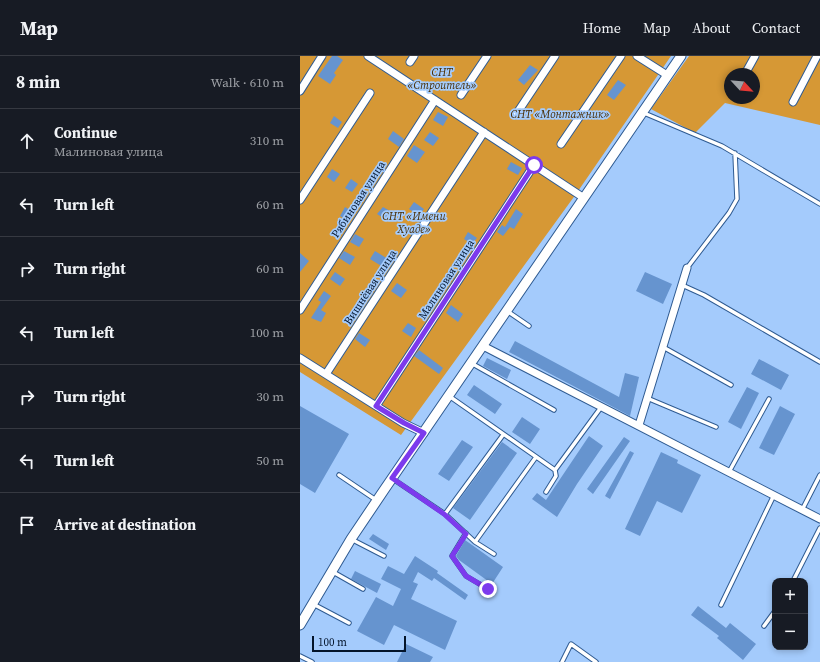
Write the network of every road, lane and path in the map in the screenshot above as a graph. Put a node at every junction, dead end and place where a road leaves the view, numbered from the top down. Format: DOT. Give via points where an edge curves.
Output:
graph roads {
  1 [pos="322,56"];
  2 [pos="368,56"];
  3 [pos="487,56"];
  4 [pos="555,56"];
  5 [pos="621,56"];
  6 [pos="637,56"];
  7 [pos="681,56"];
  8 [pos="755,56"];
  9 [pos="817,56"];
  10 [pos="748,68"];
  11 [pos="667,75"];
  12 [pos="300,91"];
  13 [pos="370,93"];
  14 [pos="461,95"];
  15 [pos="435,100"];
  16 [pos="793,102"];
  17 [pos="518,113"];
  18 [pos="643,113"];
  19 [pos="484,132"];
  20 [pos="561,144"];
  21 [pos="735,153"];
  22 [pos="534,165"];
  23 [pos="584,198"];
  24 [pos="300,200"];
  25 [pos="820,204"];
  26 [pos="687,268"];
  27 [pos="682,285"];
  28 [pos="300,310"];
  29 [pos="507,311"];
  30 [pos="529,326"];
  31 [pos="483,346"];
  32 [pos="663,347"];
  33 [pos="300,358"];
  34 [pos="820,362"];
  35 [pos="471,363"];
  36 [pos="326,374"];
  37 [pos="731,385"];
  38 [pos="449,396"];
  39 [pos="647,398"];
  40 [pos="769,399"];
  41 [pos="376,406"];
  42 [pos="602,406"];
  43 [pos="554,410"];
  44 [pos="639,425"];
  45 [pos="716,427"];
  46 [pos="424,433"];
  47 [pos="503,435"];
  48 [pos="536,457"];
  49 [pos="555,470"];
  50 [pos="729,472"];
  51 [pos="339,475"];
  52 [pos="820,476"];
  53 [pos="392,478"];
  54 [pos="546,492"];
  55 [pos="774,495"];
  56 [pos="377,501"];
  57 [pos="802,510"];
  58 [pos="444,514"];
  59 [pos="820,519"];
  60 [pos="820,528"];
  61 [pos="466,534"];
  62 [pos="351,539"];
  63 [pos="475,542"];
  64 [pos="494,554"];
  65 [pos="384,556"];
  66 [pos="332,571"];
  67 [pos="795,578"];
  68 [pos="363,589"];
  69 [pos="488,589"];
  70 [pos="312,603"];
  71 [pos="721,605"];
  72 [pos="773,614"];
  73 [pos="349,623"];
  74 [pos="300,625"];
  75 [pos="764,626"];
  76 [pos="300,656"];
  77 [pos="312,662"];
  78 [pos="562,662"];
  79 [pos="596,662"];
  1 -- 12 [label="street"];
  2 -- 15 [label="street"];
  3 -- 14 [label="street"];
  4 -- 17 [label="street"];
  5 -- 20 [label="street"];
  6 -- 11 [label="street"];
  7 -- 11 [label="street"];
  8 -- 10 [label="street"];
  9 -- 16 [label="street"];
  11 -- 18 [label="street"];
  13 -- 24 [label="street"];
  15 -- 19 [label="street"];
  15 -- 28 [label="street, Рябиновая улица"];
  18 -- 21 [label="lane"];
  18 -- 23 [label="street"];
  19 -- 22 [label="street"];
  19 -- 36 [label="street, Вишнёвая улица"];
  21 -- 25 [label="lane"];
  21 -- 26 [label="lane" via="736,199 729,213"];
  22 -- 23 [label="street"];
  22 -- 41 [label="street, Малиновая улица"];
  23 -- 29 [label="street"];
  26 -- 27 [label="street"];
  27 -- 32 [label="street"];
  27 -- 34 [label="lane"];
  29 -- 30 [label="lane"];
  29 -- 31 [label="street"];
  31 -- 35 [label="street"];
  31 -- 42 [label="street"];
  32 -- 37 [label="lane"];
  32 -- 39 [label="street"];
  33 -- 36 [label="street"];
  35 -- 38 [label="street"];
  35 -- 43 [label="lane"];
  36 -- 41 [label="street"];
  38 -- 46 [label="street"];
  38 -- 47 [label="lane"];
  39 -- 44 [label="street"];
  39 -- 45 [label="lane"];
  40 -- 50 [label="lane"];
  41 -- 46 [label="street"];
  42 -- 44 [label="street"];
  42 -- 49 [label="lane"];
  44 -- 50 [label="street"];
  46 -- 53 [label="street"];
  47 -- 48 [label="lane"];
  47 -- 58 [label="lane"];
  48 -- 49 [label="lane"];
  48 -- 63 [label="lane"];
  49 -- 54 [label="lane" via="556,476"];
  50 -- 55 [label="street"];
  51 -- 56 [label="lane"];
  52 -- 57 [label="lane"];
  53 -- 56 [label="street"];
  53 -- 58 [label="lane"];
  55 -- 57 [label="street"];
  55 -- 71 [label="lane"];
  56 -- 62 [label="street"];
  57 -- 59 [label="street"];
  58 -- 61 [label="lane"];
  60 -- 67 [label="lane"];
  61 -- 63 [label="lane"];
  61 -- 69 [label="lane" via="452,556 466,576"];
  62 -- 65 [label="lane"];
  62 -- 66 [label="street"];
  63 -- 64 [label="lane"];
  66 -- 68 [label="lane"];
  66 -- 70 [label="street"];
  70 -- 73 [label="lane"];
  70 -- 74 [label="street"];
  72 -- 75 [label="lane"];
  76 -- 77 [label="lane"];
  78 -- 79 [label="lane" via="571,644"];
}
